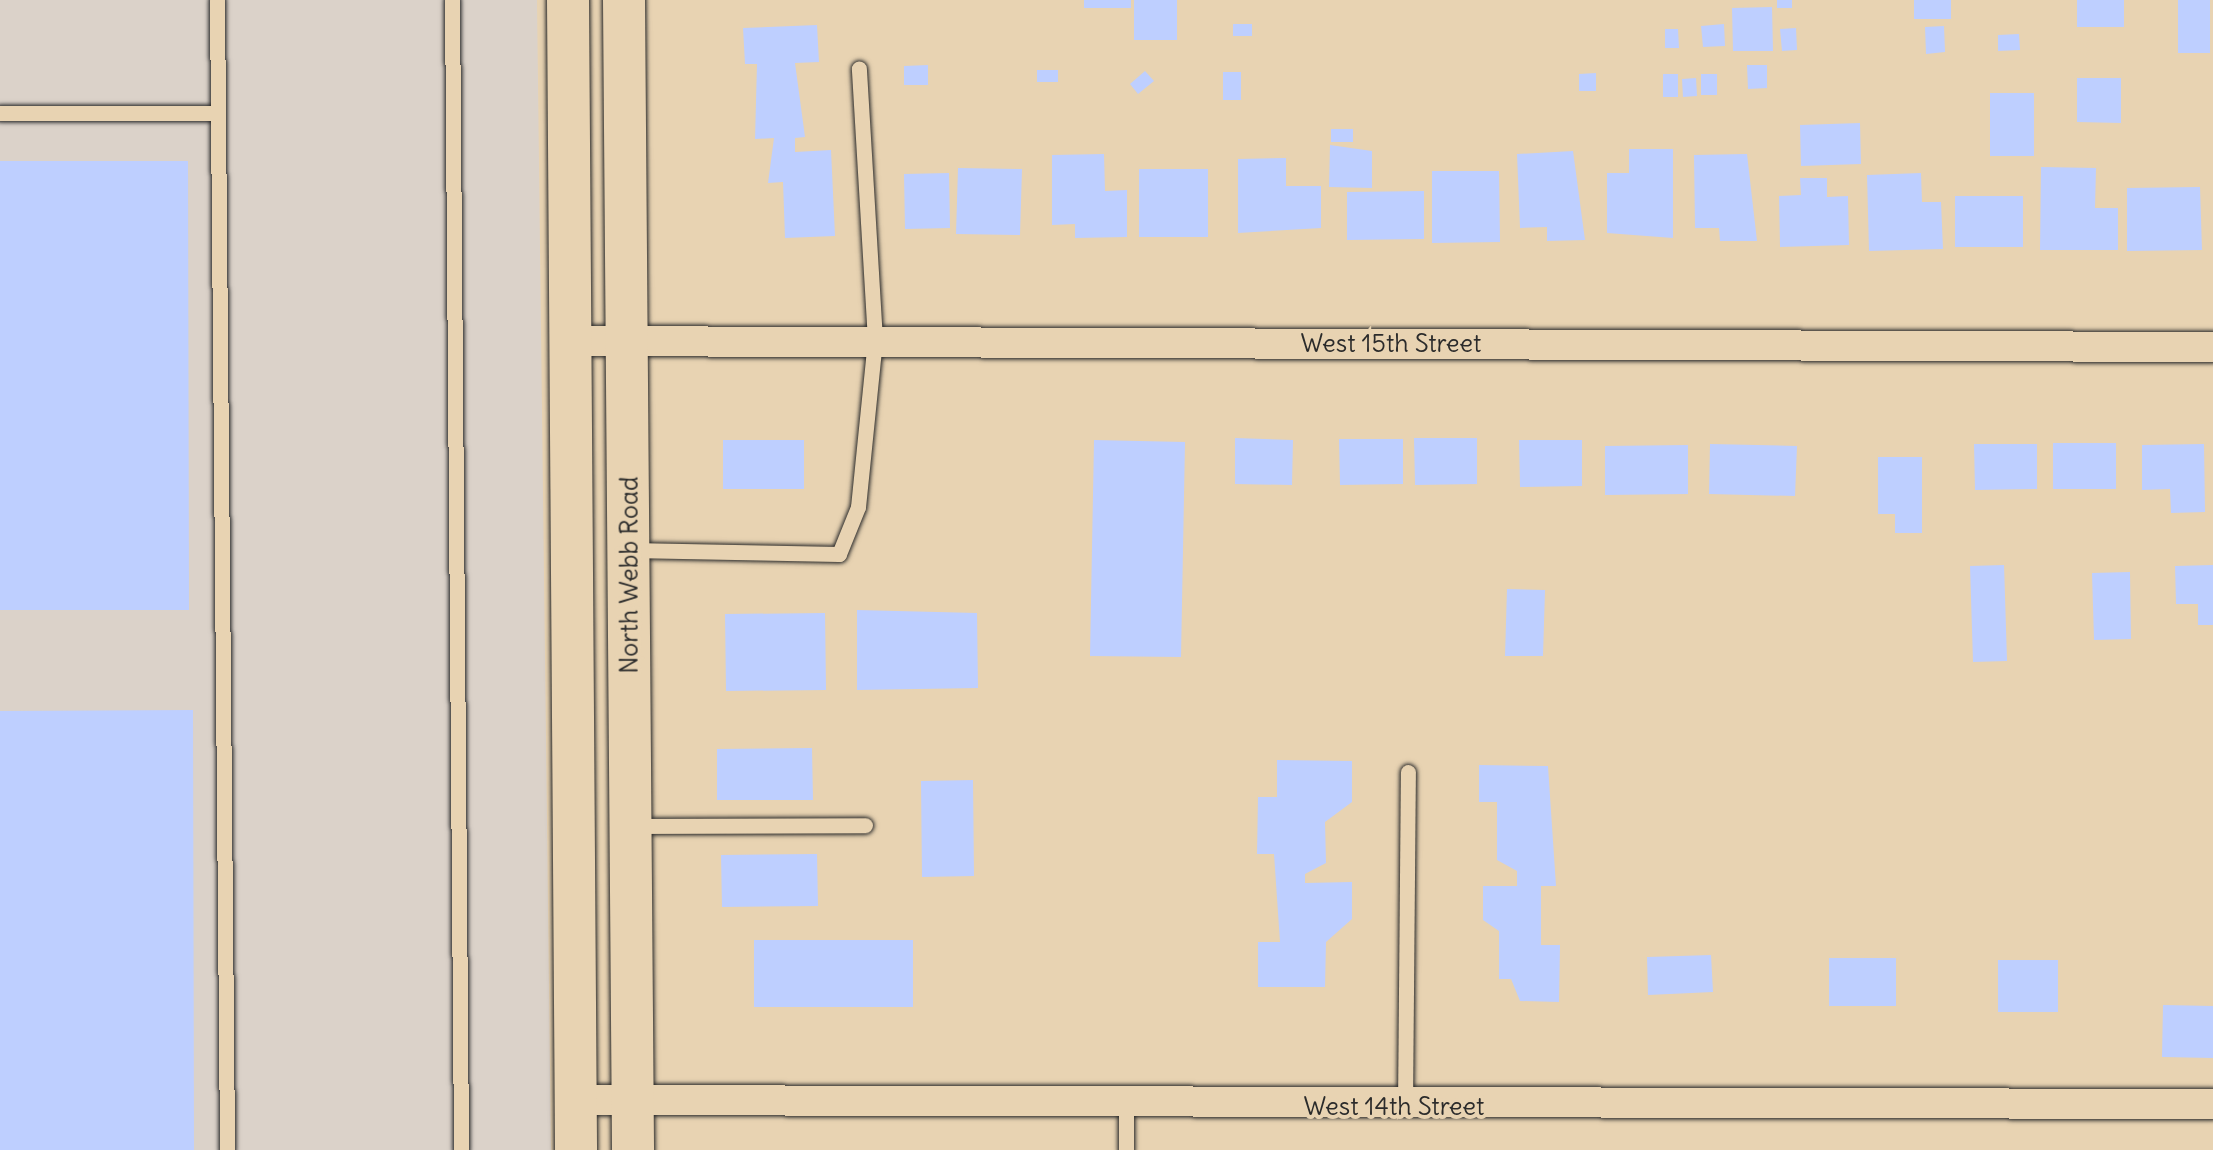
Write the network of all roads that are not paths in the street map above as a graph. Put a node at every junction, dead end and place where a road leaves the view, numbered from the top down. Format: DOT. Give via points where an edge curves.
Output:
graph roads {
  1 [pos="217,0"];
  2 [pos="452,0"];
  3 [pos="568,0"];
  4 [pos="624,0"];
  5 [pos="859,68"];
  6 [pos="0,114"];
  7 [pos="218,114"];
  8 [pos="875,340"];
  9 [pos="570,341"];
  10 [pos="628,341"];
  11 [pos="2213,347"];
  12 [pos="629,550"];
  13 [pos="1408,772"];
  14 [pos="865,825"];
  15 [pos="630,826"];
  16 [pos="576,1100"];
  17 [pos="632,1101"];
  18 [pos="2213,1104"];
  19 [pos="1126,1106"];
  20 [pos="1405,1106"];
  21 [pos="227,1150"];
  22 [pos="461,1150"];
  23 [pos="576,1150"];
  24 [pos="633,1150"];
  25 [pos="1126,1150"];
  1 -- 7 [label="lane"];
  2 -- 22 [label="lane"];
  3 -- 9 [label="main road"];
  4 -- 10 [label="main road, North Webb Road"];
  5 -- 8 [label="lane"];
  6 -- 7 [label="lane"];
  7 -- 21 [label="lane"];
  8 -- 10 [label="street, West 15th Street"];
  8 -- 11 [label="street, West 15th Street"];
  8 -- 12 [label="lane" via="858,508 839,554"];
  9 -- 10 [label="street, West 15th Street"];
  9 -- 16 [label="main road"];
  10 -- 12 [label="main road, North Webb Road"];
  12 -- 15 [label="main road, North Webb Road"];
  13 -- 20 [label="lane"];
  14 -- 15 [label="lane"];
  15 -- 17 [label="main road, North Webb Road"];
  16 -- 17 [label="street, West 14th Street"];
  16 -- 23 [label="main road"];
  17 -- 19 [label="street, West 14th Street"];
  17 -- 24 [label="main road, North Webb Road"];
  18 -- 20 [label="street, West 14th Street"];
  19 -- 20 [label="street, West 14th Street"];
  19 -- 25 [label="lane"];
}
